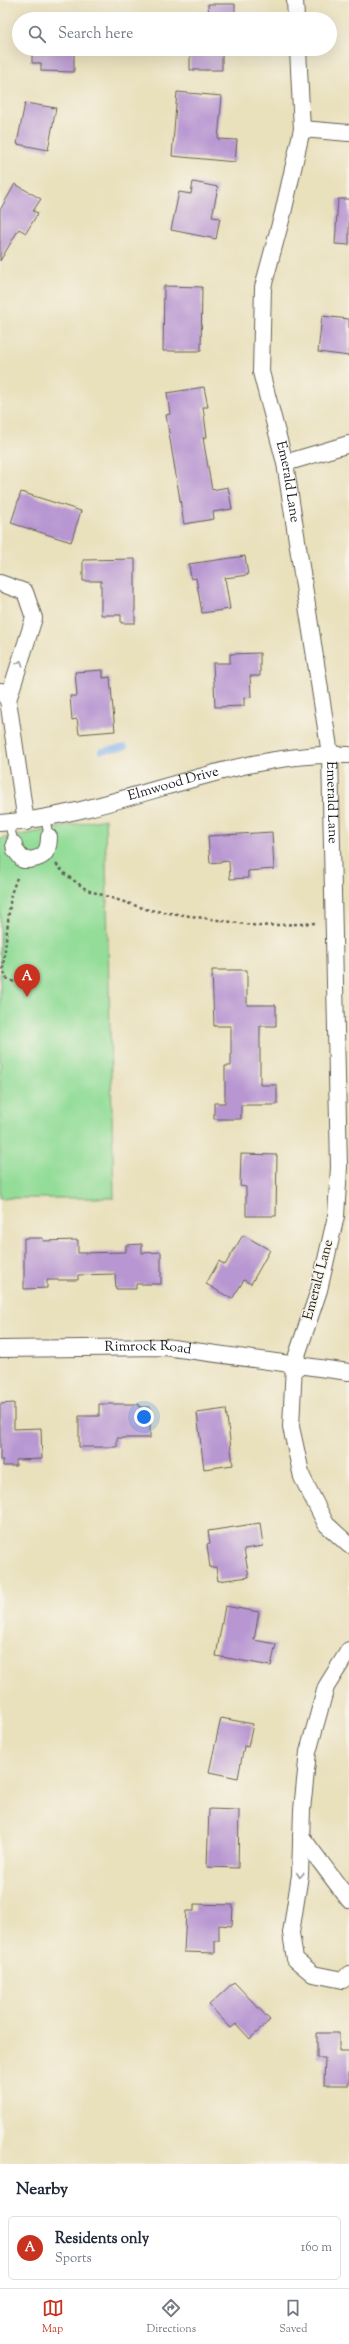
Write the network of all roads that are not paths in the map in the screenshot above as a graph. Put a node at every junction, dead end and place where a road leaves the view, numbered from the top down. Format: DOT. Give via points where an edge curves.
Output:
graph roads {
  1 [pos="296,0"];
  2 [pos="296,12"];
  3 [pos="298,56"];
  4 [pos="302,129"];
  5 [pos="349,133"];
  6 [pos="349,444"];
  7 [pos="285,463"];
  8 [pos="0,583"];
  9 [pos="4,695"];
  10 [pos="330,754"];
  11 [pos="349,755"];
  12 [pos="45,818"];
  13 [pos="26,822"];
  14 [pos="5,823"];
  15 [pos="50,837"];
  16 [pos="14,844"];
  17 [pos="0,1349"];
  18 [pos="294,1364"];
  19 [pos="349,1372"];
  20 [pos="349,1545"];
  21 [pos="349,1650"];
  22 [pos="301,1836"];
  23 [pos="349,1900"];
  24 [pos="349,1974"];
  1 -- 2 [label="street"];
  3 -- 4 [label="street, Emerald Lane"];
  4 -- 5 [label="street"];
  4 -- 7 [label="street, Emerald Lane" via="263,288 261,372"];
  6 -- 7 [label="street"];
  7 -- 10 [label="street, Emerald Lane"];
  9 -- 8 [label="street, one-way" via="34,618 25,592"];
  9 -- 13 [label="street"];
  10 -- 11 [label="street, Elmwood Drive"];
  10 -- 12 [label="street, Elmwood Drive" via="268,762"];
  10 -- 18 [label="street, Emerald Lane" via="340,1167 336,1216 319,1290"];
  12 -- 13 [label="street, Elmwood Drive"];
  12 -- 15 [label="lane"];
  13 -- 14 [label="street, Elmwood Drive"];
  14 -- 16 [label="lane"];
  15 -- 16 [label="street" via="46,853 41,858 24,860 15,850"];
  17 -- 18 [label="street, Rimrock Road" via="165,1347"];
  18 -- 19 [label="street, Rimrock Road"];
  18 -- 20 [label="street, Emerald Lane" via="291,1427 302,1477 326,1524"];
  21 -- 22 [label="street" via="326,1687 308,1752"];
  22 -- 23 [label="street"];
  22 -- 24 [label="street, one-way" via="300,1875 291,1933 294,1959 313,1974 343,1980"];
}
